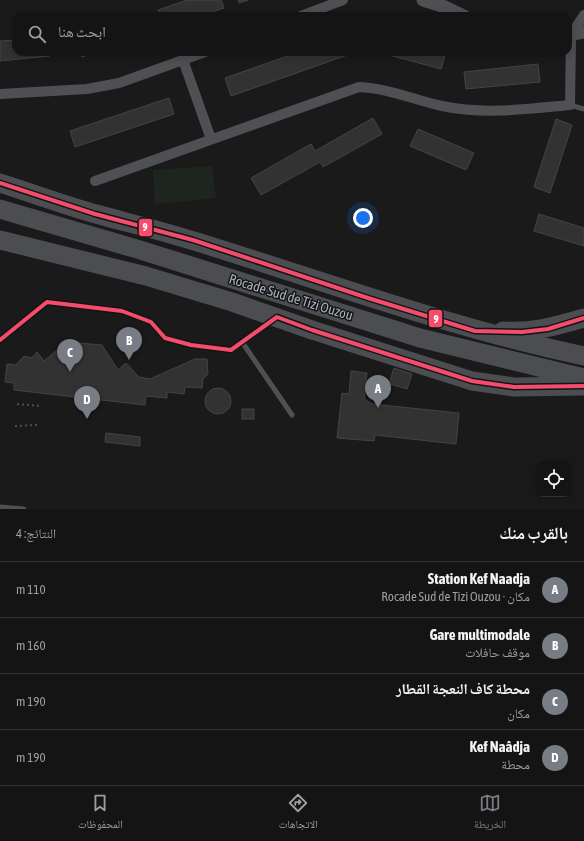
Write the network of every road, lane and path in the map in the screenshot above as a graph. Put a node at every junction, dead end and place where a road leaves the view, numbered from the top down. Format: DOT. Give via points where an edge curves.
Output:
graph roads {
  1 [pos="343,0"];
  2 [pos="423,0"];
  3 [pos="441,3"];
  4 [pos="312,12"];
  5 [pos="457,12"];
  6 [pos="584,15"];
  7 [pos="572,31"];
  8 [pos="584,32"];
  9 [pos="572,34"];
  10 [pos="194,56"];
  11 [pos="569,56"];
  12 [pos="184,60"];
  13 [pos="0,94"];
  14 [pos="570,105"];
  15 [pos="584,109"];
  16 [pos="211,139"];
  17 [pos="95,181"];
  18 [pos="0,183"];
  19 [pos="0,209"];
  20 [pos="0,240"];
  21 [pos="278,317"];
  22 [pos="584,318"];
  23 [pos="475,330"];
  24 [pos="0,340"];
  25 [pos="242,342"];
  26 [pos="584,356"];
  27 [pos="584,378"];
  28 [pos="584,386"];
  29 [pos="17,404"];
  30 [pos="41,406"];
  31 [pos="292,415"];
  32 [pos="37,424"];
  33 [pos="15,426"];
  34 [pos="0,506"];
  35 [pos="13,508"];
  36 [pos="24,509"];
  1 -- 4 [label="street"];
  2 -- 3 [label="street"];
  3 -- 5 [label="street"];
  6 -- 7 [label="street"];
  8 -- 9 [label="street"];
  10 -- 12 [label="street"];
  11 -- 14 [label="street"];
  12 -- 13 [label="street" via="119,83 87,89"];
  12 -- 16 [label="street"];
  14 -- 15 [label="lane"];
  14 -- 16 [label="street" via="466,110 442,106 376,87 359,87"];
  16 -- 17 [label="street"];
  18 -- 23 [label="highway, Rocade Sud de Tizi Ouzou" via="95,214 193,240 368,298"];
  19 -- 27 [label="highway, Rocade Sud de Tizi Ouzou" via="420,338"];
  20 -- 21 [label="highway" via="146,276"];
  21 -- 25 [label="lane"];
  21 -- 28 [label="highway" via="472,380 514,387"];
  22 -- 23 [label="highway" via="548,329"];
  23 -- 26 [label="highway, Rocade Sud de Tizi Ouzou" via="525,344"];
  24 -- 25 [label="lane" via="47,302 122,311 151,322 165,338 191,345 231,350"];
  25 -- 31 [label="lane"];
  29 -- 30 [label="path"];
  32 -- 33 [label="path"];
  34 -- 35 [label="lane"];
  35 -- 36 [label="lane"];
}
